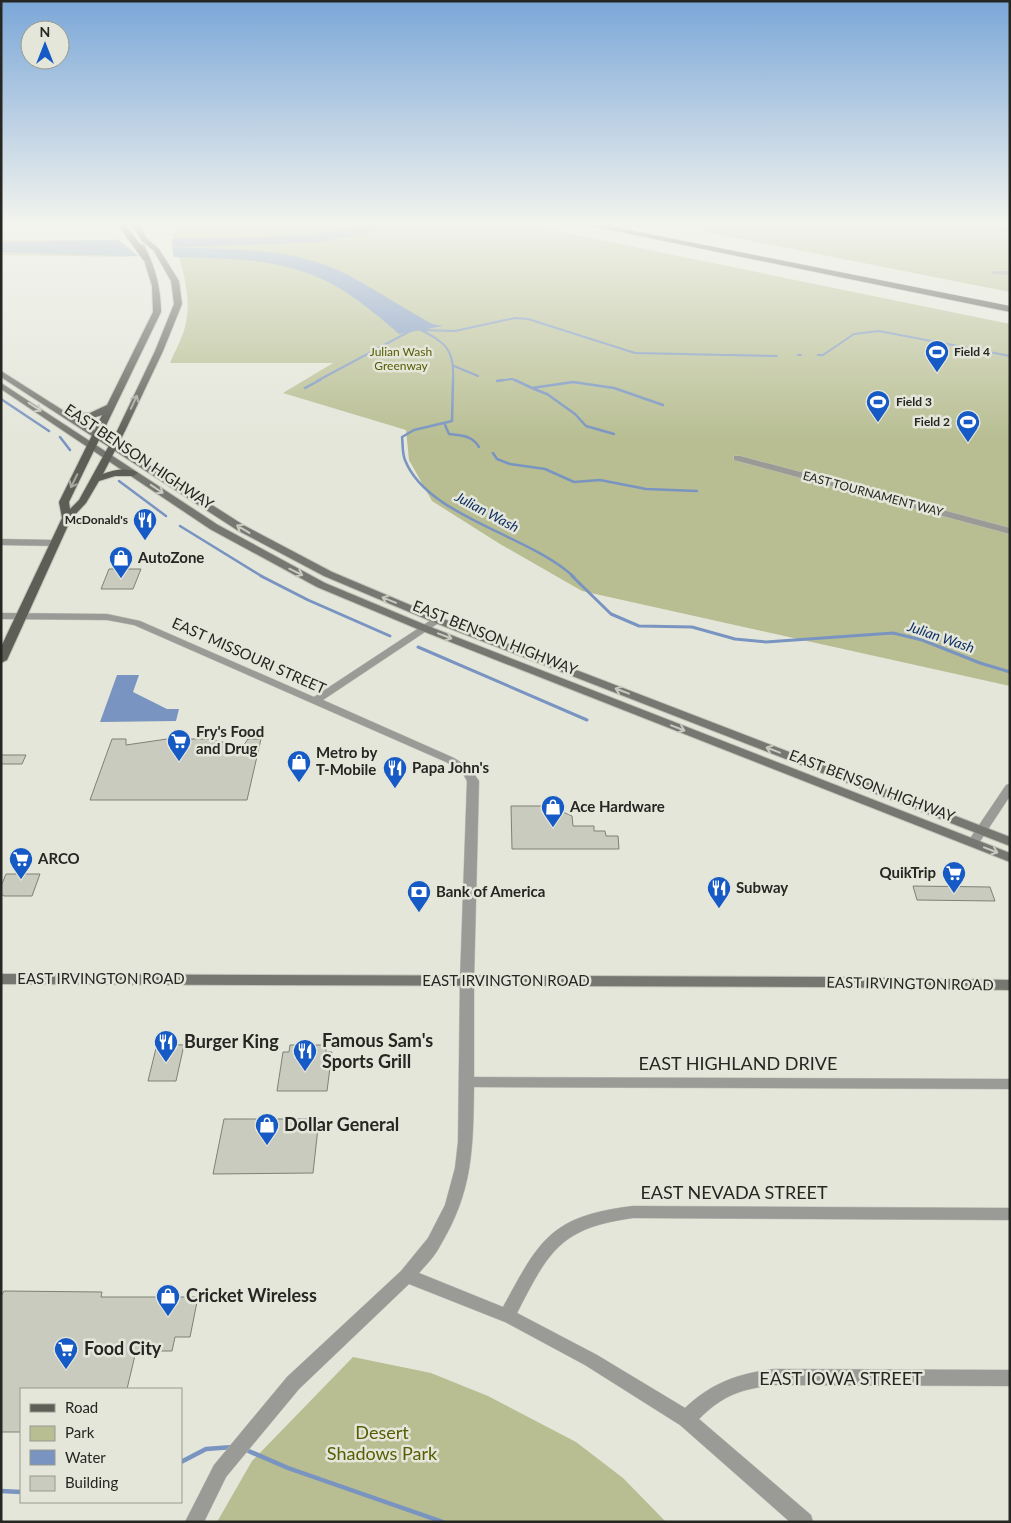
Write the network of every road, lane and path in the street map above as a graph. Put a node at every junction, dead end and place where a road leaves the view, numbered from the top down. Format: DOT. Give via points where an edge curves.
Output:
graph roads {
  1 [pos="157,296"];
  2 [pos="177,296"];
  3 [pos="945,296"];
  4 [pos="965,296"];
  5 [pos="1010,305"];
  6 [pos="1010,309"];
  7 [pos="1,373"];
  8 [pos="1,385"];
  9 [pos="113,404"];
  10 [pos="67,416"];
  11 [pos="97,436"];
  12 [pos="92,446"];
  13 [pos="110,451"];
  14 [pos="737,458"];
  15 [pos="133,473"];
  16 [pos="95,479"];
  17 [pos="67,518"];
  18 [pos="1010,531"];
  19 [pos="1,542"];
  20 [pos="55,543"];
  21 [pos="1,616"];
  22 [pos="21,617"];
  23 [pos="437,620"];
  24 [pos="424,628"];
  25 [pos="1,660"];
  26 [pos="315,701"];
  27 [pos="727,732"];
  28 [pos="716,742"];
  29 [pos="1010,787"];
  30 [pos="982,831"];
  31 [pos="1010,842"];
  32 [pos="973,843"];
  33 [pos="1010,858"];
  34 [pos="1,979"];
  35 [pos="467,980"];
  36 [pos="1010,986"];
  37 [pos="466,1082"];
  38 [pos="1010,1084"];
  39 [pos="1010,1214"];
  40 [pos="407,1276"];
  41 [pos="507,1316"];
  42 [pos="1010,1378"];
  43 [pos="686,1419"];
  44 [pos="194,1522"];
  45 [pos="804,1522"];
  1 -- 9 [label="main road" via="157,312"];
  13 -- 2 [label="main road, one-way" via="159,351 178,304"];
  3 -- 6 [label="highway"];
  4 -- 5 [label="highway"];
  7 -- 10 [label="main road, EAST BENSON HIGHWAY"];
  8 -- 12 [label="main road, EAST BENSON HIGHWAY, one-way"];
  9 -- 10 [label="main road" via="93,416"];
  9 -- 11 [label="main road"];
  10 -- 11 [label="main road, EAST BENSON HIGHWAY"];
  11 -- 12 [label="main road"];
  11 -- 13 [label="main road, EAST BENSON HIGHWAY"];
  12 -- 13 [label="main road, EAST BENSON HIGHWAY"];
  12 -- 17 [label="main road, one-way" via="64,502"];
  13 -- 15 [label="main road, EAST BENSON HIGHWAY"];
  13 -- 16 [label="main road"];
  23 -- 13 [label="main road, EAST BENSON HIGHWAY, one-way" via="362,590 272,546"];
  14 -- 18 [label="street, EAST TOURNAMENT WAY"];
  15 -- 16 [label="main road" via="114,473"];
  15 -- 24 [label="main road, EAST BENSON HIGHWAY, one-way" via="281,565"];
  16 -- 17 [label="main road"];
  17 -- 20 [label="main road"];
  19 -- 20 [label="street"];
  20 -- 22 [label="main road"];
  21 -- 22 [label="street, EAST MISSOURI STREET"];
  22 -- 25 [label="main road"];
  22 -- 26 [label="street, EAST MISSOURI STREET" via="129,620"];
  23 -- 24 [label="street"];
  27 -- 23 [label="main road, EAST BENSON HIGHWAY, one-way"];
  24 -- 26 [label="street"];
  24 -- 28 [label="main road, EAST BENSON HIGHWAY, one-way"];
  26 -- 35 [label="street, EAST MISSOURI STREET" via="450,760 471,776 474,788"];
  27 -- 28 [label="main road"];
  30 -- 27 [label="main road, EAST BENSON HIGHWAY, one-way"];
  28 -- 32 [label="main road, EAST BENSON HIGHWAY"];
  29 -- 30 [label="street"];
  30 -- 31 [label="main road, EAST BENSON HIGHWAY"];
  30 -- 32 [label="street"];
  32 -- 33 [label="main road, EAST BENSON HIGHWAY, one-way"];
  34 -- 35 [label="main road, EAST IRVINGTON ROAD"];
  35 -- 36 [label="main road, EAST IRVINGTON ROAD"];
  35 -- 37 [label="street"];
  37 -- 38 [label="street, EAST HIGHLAND DRIVE"];
  37 -- 40 [label="street" via="463,1168 453,1206 434,1243"];
  39 -- 41 [label="street, EAST NEVADA STREET" via="633,1212 605,1215 557,1238 538,1261"];
  40 -- 41 [label="street"];
  40 -- 44 [label="street" via="293,1383 220,1471"];
  41 -- 43 [label="street" via="591,1360"];
  42 -- 43 [label="street, EAST IOWA STREET" via="749,1379 726,1386 708,1397"];
  43 -- 45 [label="street"];
}
